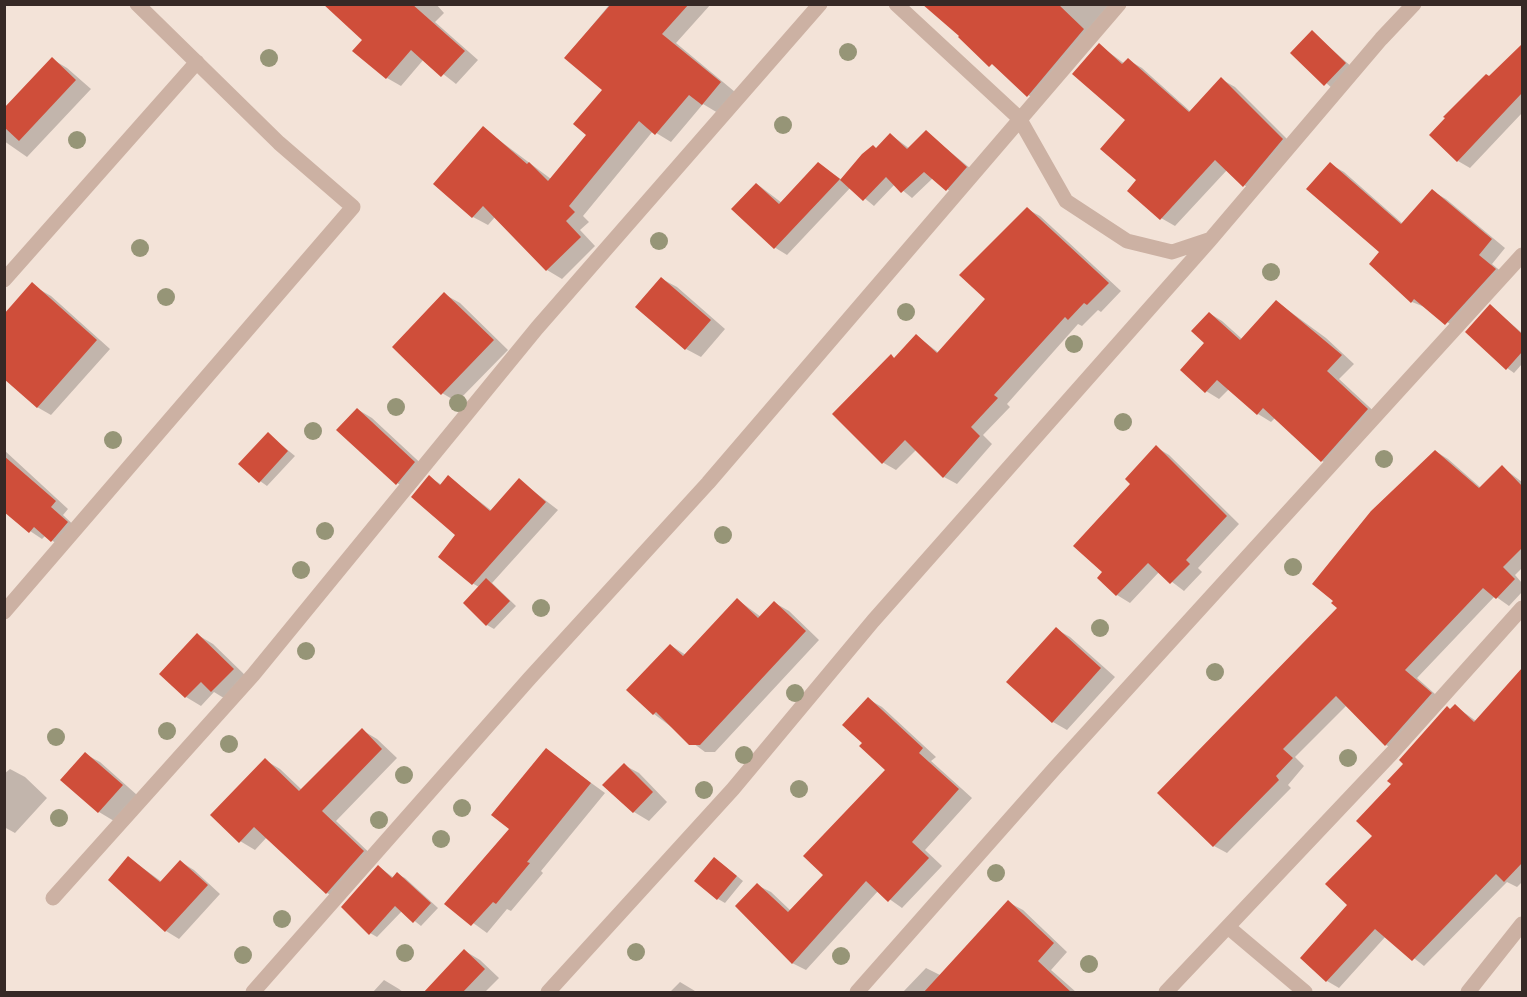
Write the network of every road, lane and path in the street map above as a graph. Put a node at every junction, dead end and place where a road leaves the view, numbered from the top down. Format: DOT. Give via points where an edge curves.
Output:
graph roads {
  1 [pos="137,4"];
  2 [pos="820,4"];
  3 [pos="896,4"];
  4 [pos="1119,4"];
  5 [pos="1414,4"];
  6 [pos="197,62"];
  7 [pos="1019,118"];
  8 [pos="1210,240"];
  9 [pos="1522,255"];
  10 [pos="4,280"];
  11 [pos="1522,608"];
  12 [pos="4,612"];
  13 [pos="53,898"];
  14 [pos="1522,924"];
  15 [pos="1228,927"];
  16 [pos="253,993"];
  17 [pos="548,993"];
  18 [pos="858,993"];
  19 [pos="1166,993"];
  20 [pos="1305,993"];
  21 [pos="1468,993"];
  1 -- 6 [label="street"];
  2 -- 13 [label="street" via="537,328 253,675"];
  3 -- 7 [label="street"];
  4 -- 7 [label="street"];
  5 -- 8 [label="street"];
  6 -- 10 [label="street"];
  6 -- 12 [label="street" via="279,143 352,207"];
  7 -- 8 [label="street" via="1066,201 1099,224 1127,241 1172,252"];
  7 -- 16 [label="street" via="708,483"];
  8 -- 17 [label="street" via="873,621 733,789"];
  9 -- 18 [label="street" via="1055,768"];
  11 -- 15 [label="street"];
  14 -- 21 [label="street"];
  15 -- 19 [label="street"];
  15 -- 20 [label="street"];
}
